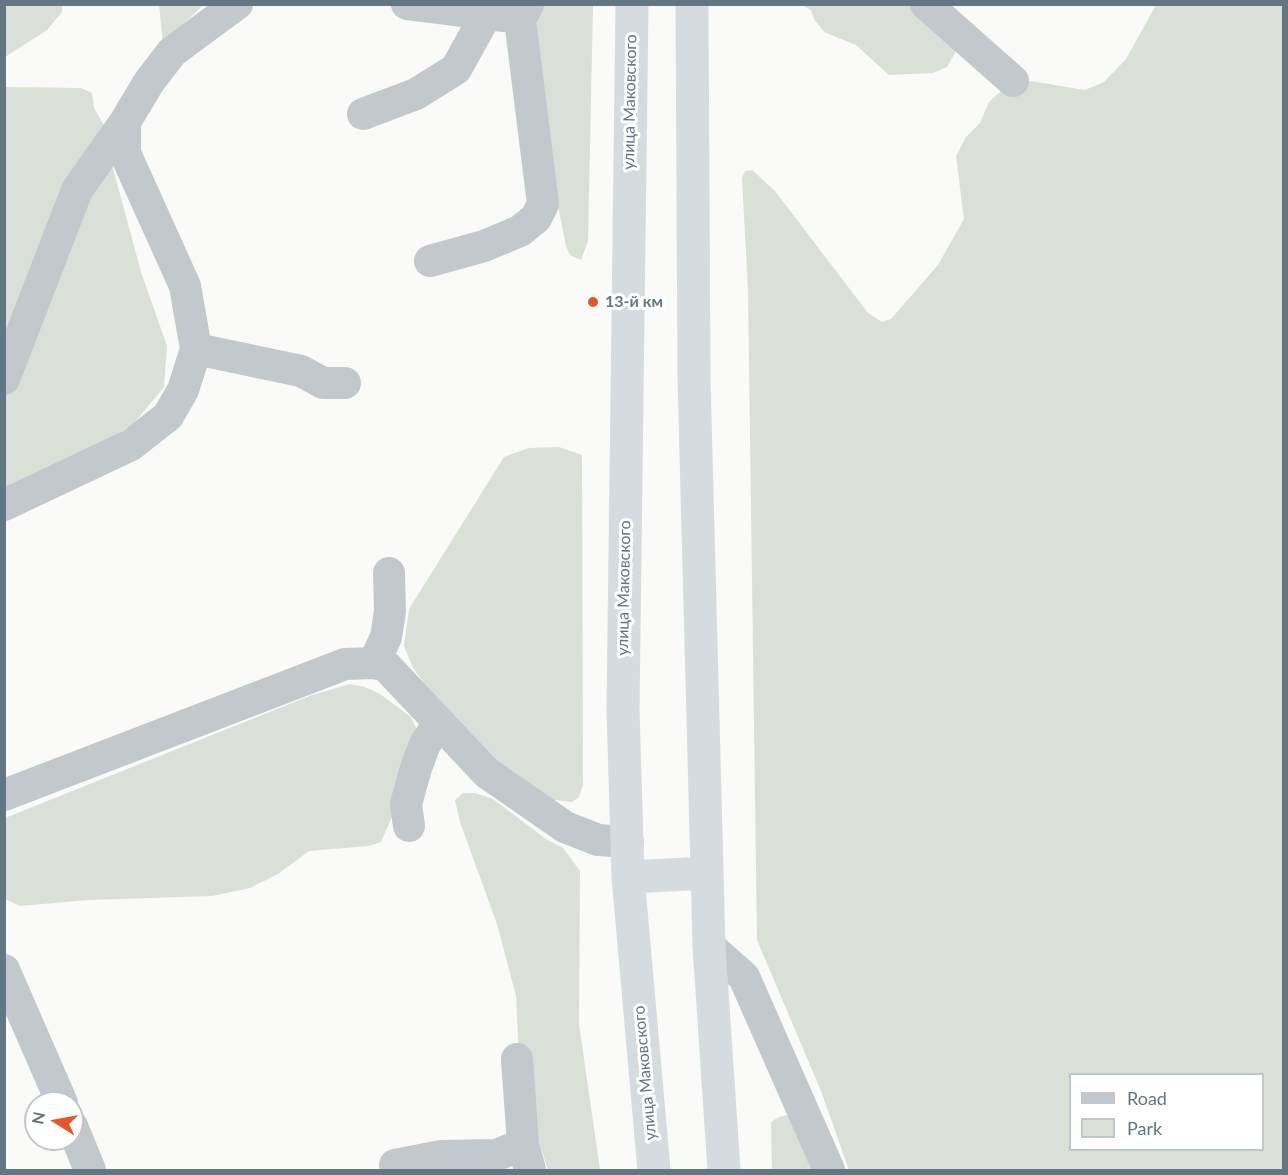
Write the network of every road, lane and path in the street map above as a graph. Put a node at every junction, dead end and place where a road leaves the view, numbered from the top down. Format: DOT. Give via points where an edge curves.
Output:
graph roads {
  1 [pos="237,4"];
  2 [pos="407,4"];
  3 [pos="632,4"];
  4 [pos="692,4"];
  5 [pos="926,4"];
  6 [pos="455,7"];
  7 [pos="524,12"];
  8 [pos="487,13"];
  9 [pos="1013,81"];
  10 [pos="363,114"];
  11 [pos="125,122"];
  12 [pos="430,261"];
  13 [pos="196,350"];
  14 [pos="4,379"];
  15 [pos="345,383"];
  16 [pos="4,505"];
  17 [pos="389,573"];
  18 [pos="374,663"];
  19 [pos="439,723"];
  20 [pos="4,795"];
  21 [pos="409,826"];
  22 [pos="628,842"];
  23 [pos="706,873"];
  24 [pos="628,877"];
  25 [pos="709,946"];
  26 [pos="8,986"];
  27 [pos="516,1059"];
  28 [pos="56,1091"];
  29 [pos="82,1151"];
  30 [pos="527,1157"];
  31 [pos="395,1165"];
  32 [pos="90,1170"];
  33 [pos="654,1170"];
  34 [pos="724,1170"];
  35 [pos="829,1170"];
  1 -- 11 [label="street" via="172,52"];
  2 -- 6 [label="street"];
  3 -- 22 [label="highway, улица Маковского" via="623,709"];
  4 -- 23 [label="highway" via="694,378"];
  5 -- 9 [label="street"];
  6 -- 8 [label="street"];
  7 -- 8 [label="street"];
  7 -- 12 [label="street" via="543,204 536,218 520,231"];
  8 -- 10 [label="street" via="456,69 416,94"];
  11 -- 13 [label="street" via="125,153 185,286"];
  11 -- 14 [label="street" via="77,190"];
  13 -- 15 [label="street" via="301,371 323,383"];
  13 -- 16 [label="street" via="183,390 168,416 132,445"];
  17 -- 18 [label="street" via="386,637"];
  18 -- 19 [label="street" via="386,666"];
  18 -- 20 [label="street" via="345,664"];
  19 -- 21 [label="street" via="416,768 406,804"];
  19 -- 22 [label="street" via="487,773 565,827 598,840"];
  22 -- 24 [label="highway, улица Маковского"];
  23 -- 24 [label="highway"];
  23 -- 25 [label="highway"];
  24 -- 33 [label="highway, улица Маковского"];
  25 -- 34 [label="highway"];
  25 -- 35 [label="street" via="744,977"];
  26 -- 28 [label="street"];
  27 -- 30 [label="street"];
  29 -- 32 [label="street"];
  30 -- 31 [label="street" via="441,1156"];
}
